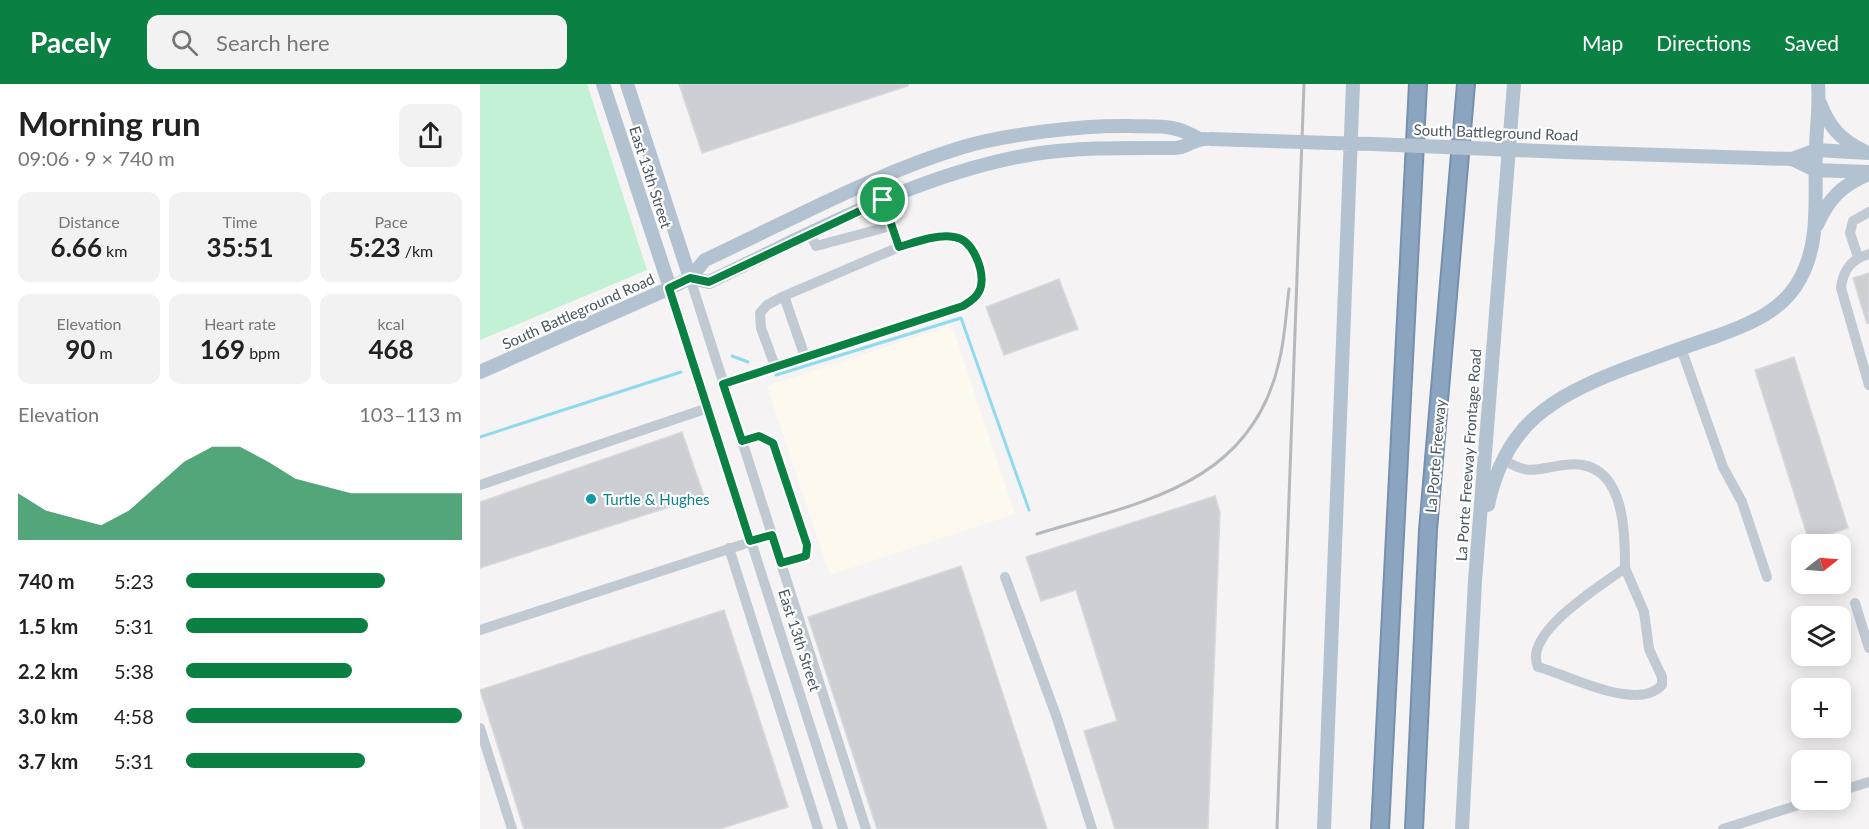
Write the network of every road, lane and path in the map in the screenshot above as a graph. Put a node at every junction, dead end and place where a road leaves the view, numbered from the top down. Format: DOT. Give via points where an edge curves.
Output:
graph roads {
  1 [pos="603,84"];
  2 [pos="627,84"];
  3 [pos="1353,84"];
  4 [pos="1418,84"];
  5 [pos="1466,84"];
  6 [pos="1514,84"];
  7 [pos="1818,91"];
  8 [pos="1204,139"];
  9 [pos="1351,143"];
  10 [pos="1816,150"];
  11 [pos="1869,153"];
  12 [pos="1792,159"];
  13 [pos="1815,170"];
  14 [pos="1869,173"];
  15 [pos="883,200"];
  16 [pos="1869,212"];
  17 [pos="891,226"];
  18 [pos="1814,232"];
  19 [pos="810,234"];
  20 [pos="899,247"];
  21 [pos="1864,255"];
  22 [pos="690,278"];
  23 [pos="669,288"];
  24 [pos="784,296"];
  25 [pos="1681,348"];
  26 [pos="805,357"];
  27 [pos="774,366"];
  28 [pos="480,372"];
  29 [pos="723,384"];
  30 [pos="1869,385"];
  31 [pos="708,408"];
  32 [pos="742,441"];
  33 [pos="1502,459"];
  34 [pos="480,485"];
  35 [pos="772,535"];
  36 [pos="750,541"];
  37 [pos="729,548"];
  38 [pos="781,563"];
  39 [pos="1625,568"];
  40 [pos="1005,577"];
  41 [pos="1767,577"];
  42 [pos="1475,581"];
  43 [pos="1855,603"];
  44 [pos="480,630"];
  45 [pos="1869,648"];
  46 [pos="480,728"];
  47 [pos="1869,782"];
  48 [pos="1851,788"];
  49 [pos="1791,807"];
  50 [pos="512,829"];
  51 [pos="818,829"];
  52 [pos="843,829"];
  53 [pos="866,829"];
  54 [pos="1092,829"];
  55 [pos="1324,829"];
  56 [pos="1380,829"];
  57 [pos="1414,829"];
  58 [pos="1462,829"];
  59 [pos="1723,829"];
  1 -- 23 [label="main road, East 13th Street"];
  2 -- 22 [label="main road, East 13th Street"];
  3 -- 9 [label="main road"];
  4 -- 56 [label="highway"];
  5 -- 57 [label="highway, La Porte Freeway" via="1428,530"];
  6 -- 42 [label="main road, La Porte Freeway Frontage Road"];
  7 -- 10 [label="main road"];
  7 -- 11 [label="main road" via="1834,131"];
  8 -- 9 [label="main road, South Battleground Road, bridge"];
  8 -- 15 [label="main road, South Battleground Road" via="1179,148 1110,147 1035,154 964,170"];
  8 -- 22 [label="main road, South Battleground Road" via="1181,128 1104,125 964,147 878,180 705,260"];
  9 -- 12 [label="main road, South Battleground Road, bridge"];
  9 -- 55 [label="main road"];
  10 -- 11 [label="main road"];
  10 -- 12 [label="main road, South Battleground Road"];
  10 -- 13 [label="main road"];
  12 -- 13 [label="main road, South Battleground Road"];
  13 -- 14 [label="main road"];
  13 -- 18 [label="main road"];
  14 -- 18 [label="main road" via="1829,199"];
  15 -- 17 [label="street"];
  15 -- 19 [label="main road, South Battleground Road"];
  16 -- 21 [label="street" via="1853,221 1850,233"];
  17 -- 19 [label="street" via="816,246"];
  17 -- 20 [label="street"];
  18 -- 25 [label="main road" via="1807,266 1782,303 1746,325"];
  19 -- 22 [label="main road, South Battleground Road" via="709,282"];
  20 -- 24 [label="street"];
  20 -- 26 [label="street" via="956,236 970,245 980,276 976,297 963,306"];
  21 -- 30 [label="street" via="1844,273 1841,288"];
  22 -- 23 [label="main road, South Battleground Road"];
  22 -- 29 [label="street, East 13th Street"];
  23 -- 28 [label="main road, South Battleground Road"];
  23 -- 31 [label="street, East 13th Street"];
  24 -- 26 [label="street"];
  24 -- 27 [label="street" via="759,313"];
  25 -- 33 [label="main road" via="1587,384 1557,400 1523,426"];
  25 -- 41 [label="street"];
  26 -- 27 [label="street"];
  27 -- 29 [label="street"];
  29 -- 32 [label="street, East 13th Street"];
  31 -- 34 [label="street"];
  31 -- 36 [label="street, East 13th Street"];
  32 -- 35 [label="street, East 13th Street"];
  32 -- 38 [label="street" via="759,436 773,443 807,545 806,556"];
  33 -- 39 [label="street" via="1526,471 1571,465 1606,476 1617,496 1625,532"];
  33 -- 42 [label="main road" via="1492,486"];
  35 -- 36 [label="street"];
  35 -- 38 [label="street, East 13th Street"];
  36 -- 37 [label="street"];
  36 -- 52 [label="street, East 13th Street"];
  37 -- 44 [label="street"];
  37 -- 51 [label="street"];
  38 -- 53 [label="street, East 13th Street"];
  39 -- 39 [label="street" via="1547,631 1539,643 1535,662 1538,667 1607,692 1658,690 1662,677 1649,650 1644,612"];
  40 -- 54 [label="street" via="1057,718"];
  42 -- 58 [label="main road, La Porte Freeway Frontage Road"];
  43 -- 45 [label="street"];
  46 -- 50 [label="street"];
  47 -- 48 [label="street"];
  49 -- 59 [label="street"];
}
